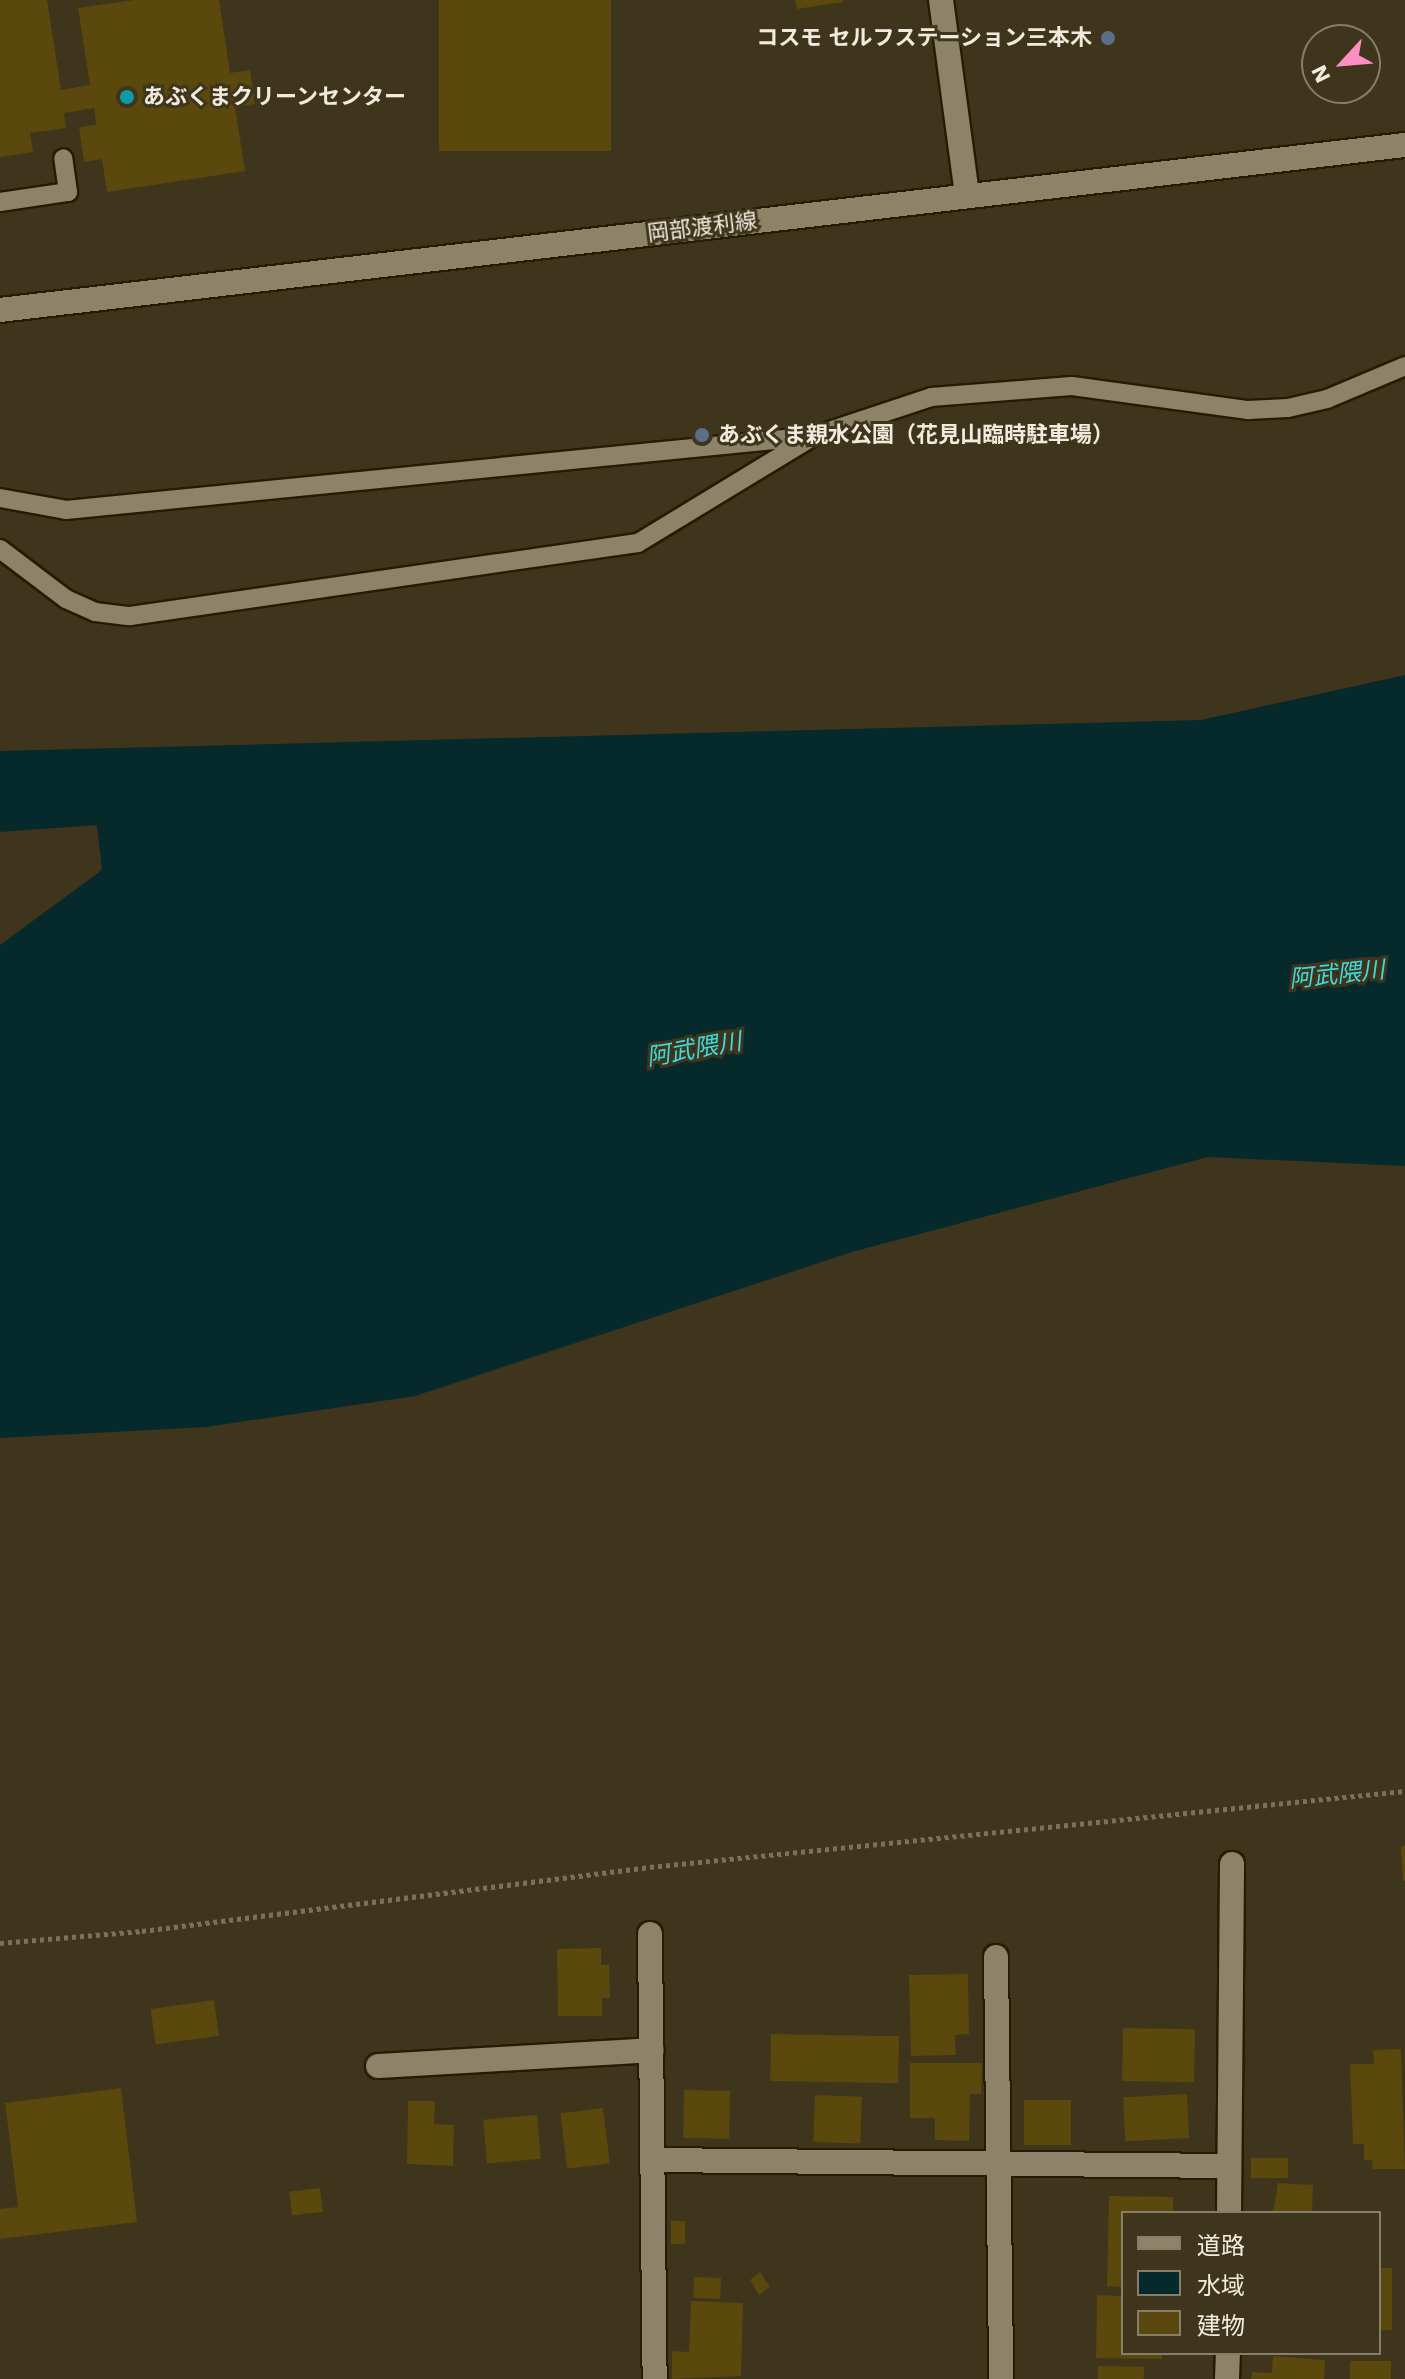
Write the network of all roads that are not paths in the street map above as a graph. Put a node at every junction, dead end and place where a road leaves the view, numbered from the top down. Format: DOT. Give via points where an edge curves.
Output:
graph roads {
  1 [pos="941,0"];
  2 [pos="1405,145"];
  3 [pos="63,158"];
  4 [pos="967,195"];
  5 [pos="0,202"];
  6 [pos="0,310"];
  7 [pos="1405,366"];
  8 [pos="814,436"];
  9 [pos="0,498"];
  10 [pos="0,549"];
  11 [pos="1232,1864"];
  12 [pos="650,1934"];
  13 [pos="996,1957"];
  14 [pos="652,2050"];
  15 [pos="378,2066"];
  16 [pos="654,2160"];
  17 [pos="999,2164"];
  18 [pos="1229,2166"];
  19 [pos="1229,2211"];
  20 [pos="1228,2355"];
  21 [pos="655,2379"];
  22 [pos="1001,2379"];
  23 [pos="1227,2379"];
  1 -- 4 [label="street"];
  2 -- 4 [label="street, 岡部渡利線"];
  3 -- 5 [label="lane" via="68,192"];
  4 -- 6 [label="street, 岡部渡利線"];
  7 -- 8 [label="lane" via="1288,408 1248,410 1072,386 984,390 931,397"];
  8 -- 9 [label="lane" via="66,510"];
  8 -- 10 [label="lane" via="638,543 130,616 95,612 66,599"];
  11 -- 18 [label="street"];
  12 -- 14 [label="street"];
  13 -- 17 [label="street"];
  14 -- 15 [label="street"];
  14 -- 16 [label="street"];
  16 -- 17 [label="street"];
  16 -- 21 [label="street"];
  17 -- 18 [label="street"];
  17 -- 22 [label="street"];
  18 -- 19 [label="street"];
  20 -- 23 [label="street"];
}
